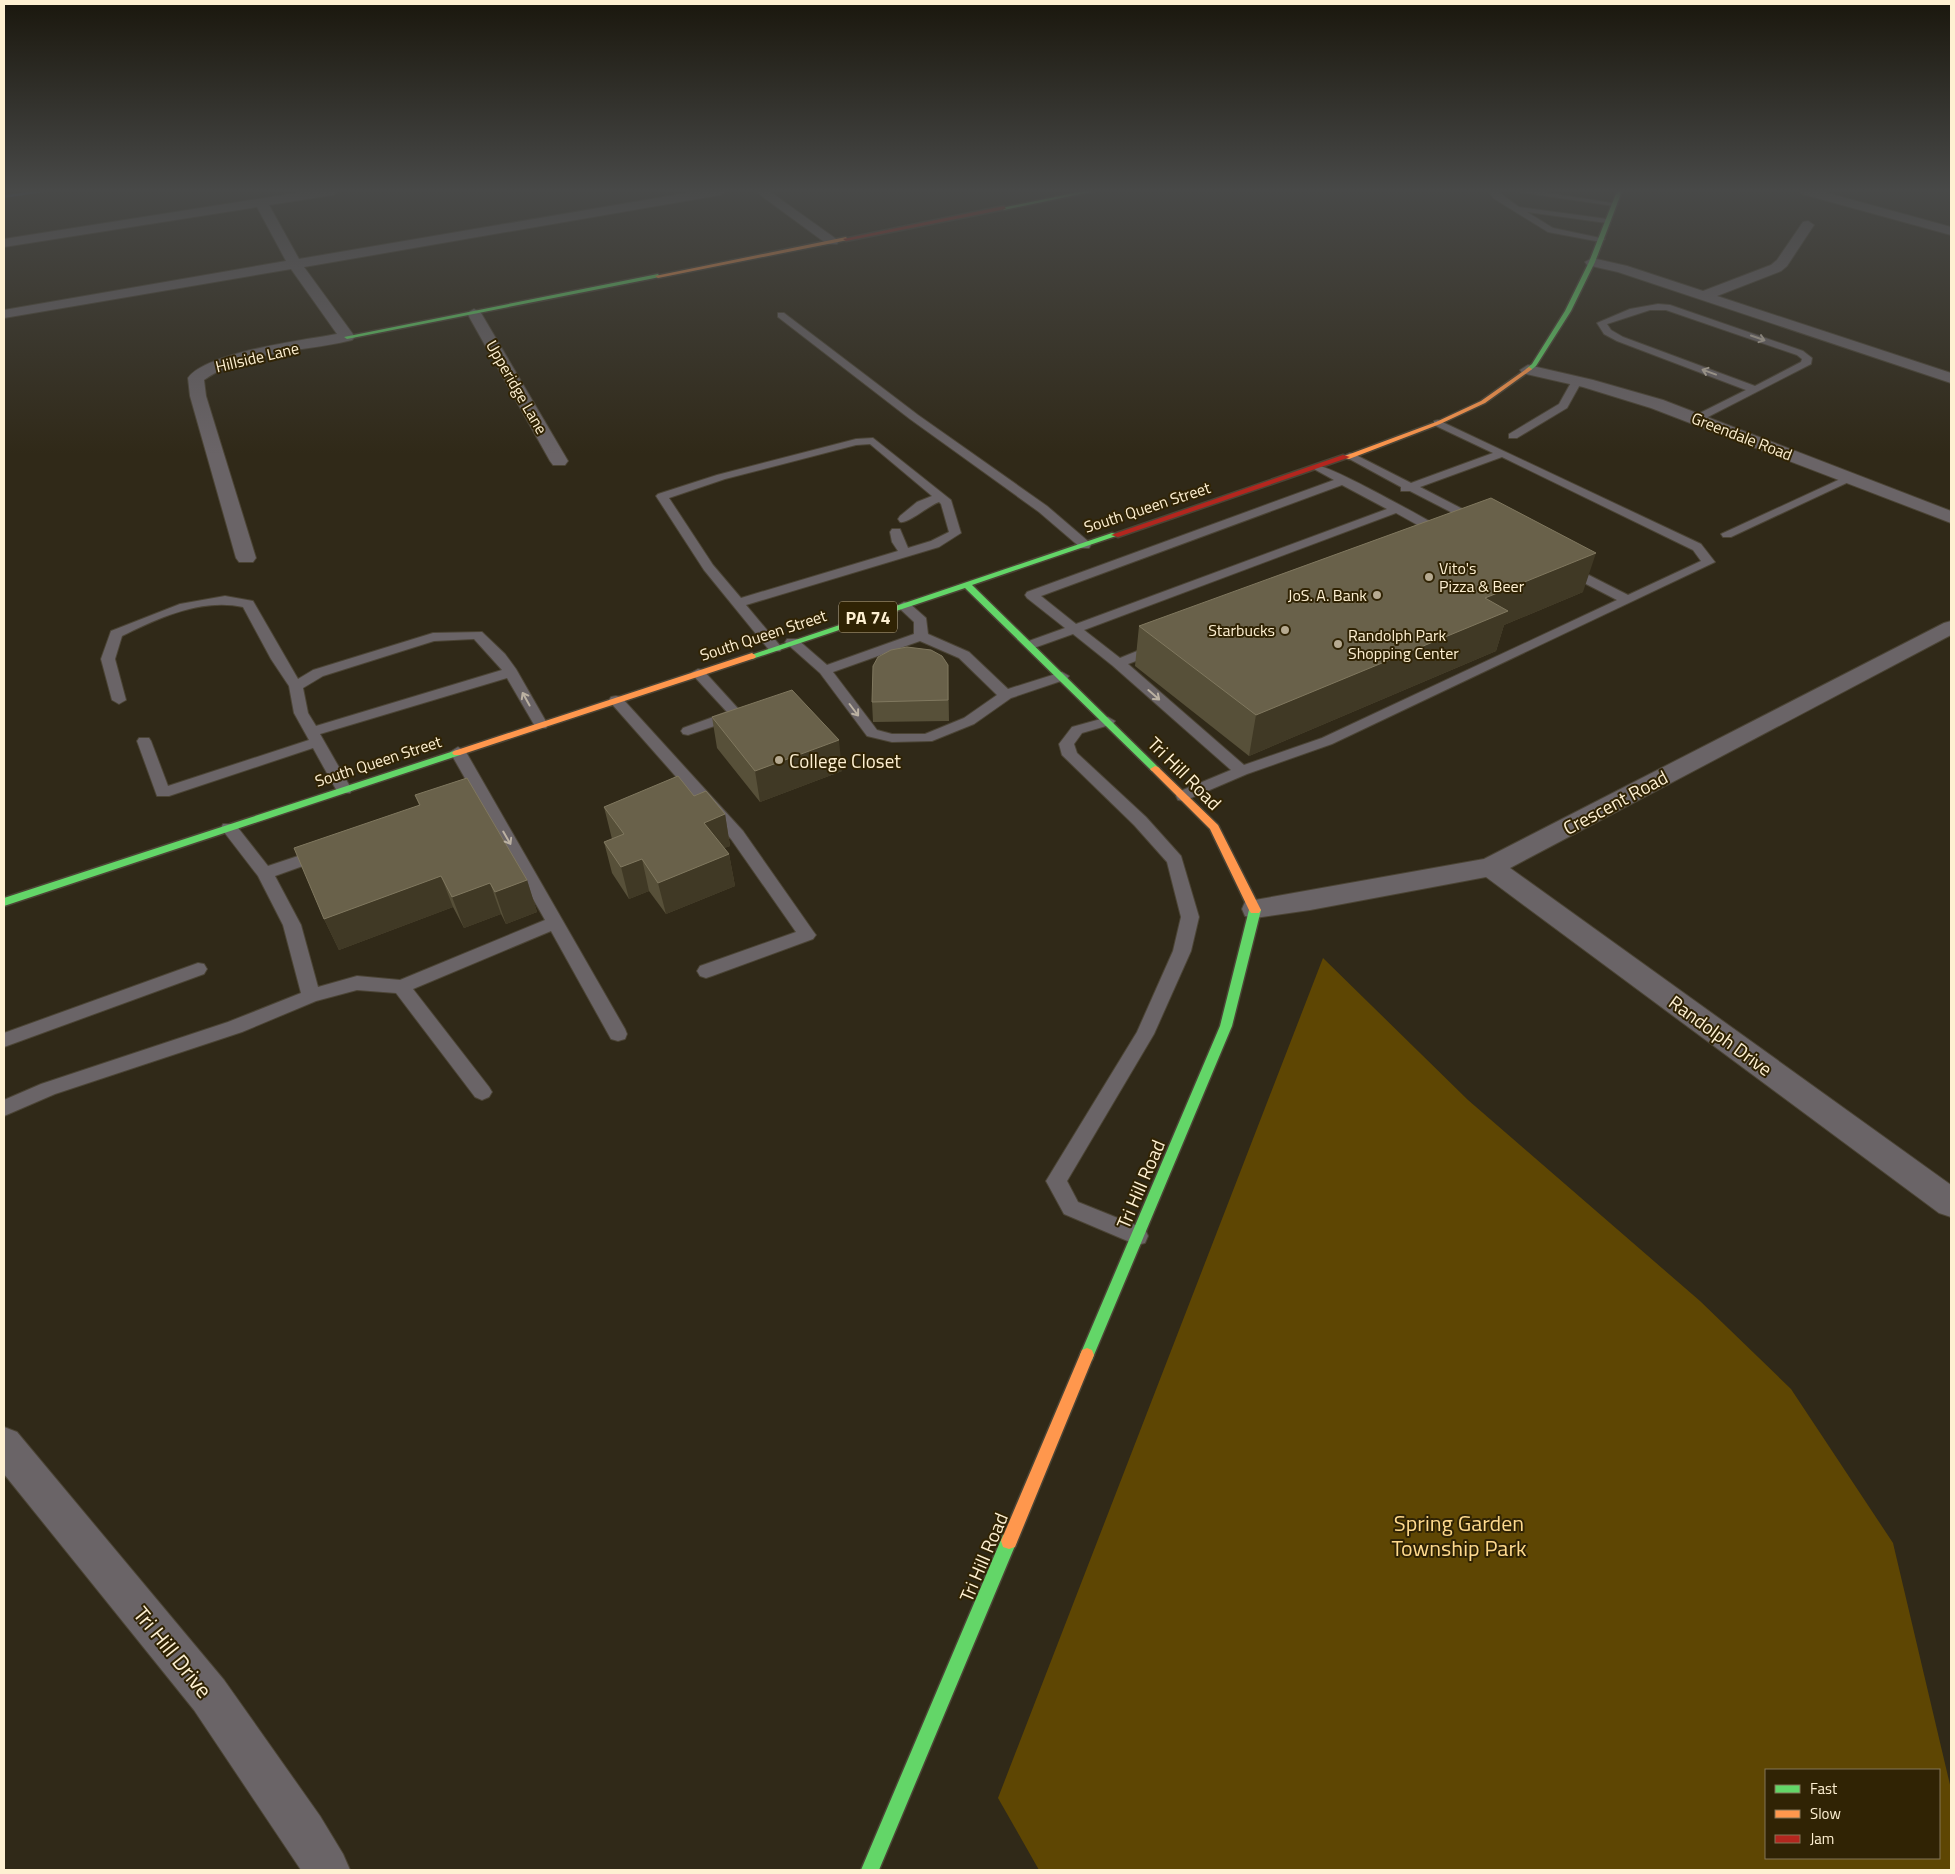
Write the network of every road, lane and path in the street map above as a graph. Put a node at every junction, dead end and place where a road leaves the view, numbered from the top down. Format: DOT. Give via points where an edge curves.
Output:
graph roads {
  1 [pos="206,278"];
  2 [pos="305,278"];
  3 [pos="646,278"];
  4 [pos="1584,278"];
  5 [pos="1646,278"];
  6 [pos="1749,278"];
  7 [pos="1704,296"];
  8 [pos="474,313"];
  9 [pos="4,314"];
  10 [pos="780,315"];
  11 [pos="348,338"];
  12 [pos="1528,370"];
  13 [pos="1951,378"];
  14 [pos="1577,381"];
  15 [pos="1754,389"];
  16 [pos="1696,419"];
  17 [pos="1438,423"];
  18 [pos="1513,436"];
  19 [pos="1504,453"];
  20 [pos="1350,456"];
  21 [pos="559,461"];
  22 [pos="1318,467"];
  23 [pos="1849,478"];
  24 [pos="1344,480"];
  25 [pos="1411,487"];
  26 [pos="940,497"];
  27 [pos="1378,499"];
  28 [pos="1397,509"];
  29 [pos="1951,517"];
  30 [pos="904,519"];
  31 [pos="1488,528"];
  32 [pos="896,532"];
  33 [pos="1727,534"];
  34 [pos="1428,542"];
  35 [pos="1086,545"];
  36 [pos="905,553"];
  37 [pos="246,558"];
  38 [pos="1558,564"];
  39 [pos="967,585"];
  40 [pos="1627,600"];
  41 [pos="738,603"];
  42 [pos="904,606"];
  43 [pos="1951,627"];
  44 [pos="1075,629"];
  45 [pos="920,636"];
  46 [pos="792,642"];
  47 [pos="1172,642"];
  48 [pos="1031,645"];
  49 [pos="775,648"];
  50 [pos="1118,663"];
  51 [pos="825,670"];
  52 [pos="512,672"];
  53 [pos="698,673"];
  54 [pos="1062,676"];
  55 [pos="296,686"];
  56 [pos="1006,695"];
  57 [pos="119,700"];
  58 [pos="616,700"];
  59 [pos="754,708"];
  60 [pos="736,714"];
  61 [pos="1108,721"];
  62 [pos="541,725"];
  63 [pos="688,730"];
  64 [pos="315,737"];
  65 [pos="144,741"];
  66 [pos="458,752"];
  67 [pos="1242,771"];
  68 [pos="344,790"];
  69 [pos="483,796"];
  70 [pos="1184,796"];
  71 [pos="437,812"];
  72 [pos="229,828"];
  73 [pos="338,847"];
  74 [pos="1491,867"];
  75 [pos="265,873"];
  76 [pos="4,902"];
  77 [pos="1255,909"];
  78 [pos="555,923"];
  79 [pos="198,969"];
  80 [pos="706,971"];
  81 [pos="401,987"];
  82 [pos="311,996"];
  83 [pos="618,1034"];
  84 [pos="4,1040"];
  85 [pos="482,1092"];
  86 [pos="4,1108"];
  87 [pos="1951,1202"];
  88 [pos="1137,1236"];
  89 [pos="4,1445"];
  90 [pos="326,1870"];
  91 [pos="870,1870"];
  1 -- 9 [label="street"];
  2 -- 11 [label="street"];
  3 -- 8 [label="main road"];
  4 -- 12 [label="main road, South Queen Street / PA 74" via="1568,311"];
  5 -- 7 [label="street"];
  6 -- 7 [label="street"];
  7 -- 13 [label="street"];
  8 -- 11 [label="main road"];
  8 -- 21 [label="street, Upperidge Lane"];
  10 -- 35 [label="lane" via="914,417 1043,509"];
  11 -- 37 [label="street, Hillside Lane" via="229,360 196,378 198,396"];
  12 -- 14 [label="street, Greendale Road"];
  12 -- 17 [label="main road, South Queen Street / PA 74" via="1484,402"];
  14 -- 16 [label="street, Greendale Road" via="1630,395"];
  14 -- 18 [label="lane" via="1562,406"];
  15 -- 15 [label="lane, one-way" via="1620,339 1607,332 1602,322 1639,308 1652,305 1667,307 1807,358 1806,364"];
  15 -- 16 [label="lane"];
  16 -- 23 [label="street, Greendale Road"];
  17 -- 19 [label="lane"];
  17 -- 20 [label="main road, South Queen Street / PA 74"];
  19 -- 25 [label="lane"];
  19 -- 40 [label="lane" via="1697,547 1709,562"];
  20 -- 22 [label="main road, South Queen Street / PA 74"];
  20 -- 25 [label="lane"];
  22 -- 24 [label="lane"];
  22 -- 35 [label="main road, South Queen Street / PA 74"];
  23 -- 29 [label="street, Greendale Road"];
  23 -- 33 [label="lane"];
  24 -- 27 [label="lane"];
  24 -- 44 [label="lane" via="1032,595"];
  25 -- 27 [label="lane"];
  25 -- 31 [label="lane"];
  26 -- 30 [label="lane" via="921,505"];
  26 -- 36 [label="lane" via="947,503 955,533 935,544"];
  26 -- 41 [label="lane" via="873,440 721,477 662,496 708,567"];
  27 -- 28 [label="lane"];
  28 -- 34 [label="lane" via="1446,535"];
  28 -- 44 [label="lane"];
  32 -- 36 [label="lane"];
  35 -- 39 [label="main road, South Queen Street / PA 74"];
  36 -- 41 [label="lane"];
  38 -- 40 [label="lane"];
  39 -- 42 [label="main road, South Queen Street / PA 74"];
  39 -- 48 [label="main road, Tri Hill Road"];
  40 -- 67 [label="lane" via="1327,741"];
  41 -- 49 [label="lane"];
  42 -- 45 [label="lane" via="921,621"];
  42 -- 46 [label="main road, South Queen Street / PA 74"];
  43 -- 74 [label="street, Crescent Road"];
  44 -- 48 [label="lane"];
  44 -- 50 [label="lane"];
  45 -- 51 [label="lane"];
  45 -- 56 [label="lane" via="964,655"];
  46 -- 49 [label="main road, South Queen Street / PA 74"];
  46 -- 51 [label="lane"];
  47 -- 50 [label="lane"];
  48 -- 54 [label="main road, Tri Hill Road"];
  49 -- 53 [label="main road, South Queen Street / PA 74"];
  50 -- 67 [label="lane, one-way"];
  51 -- 56 [label="lane, one-way" via="872,733 892,738 927,738 969,721"];
  52 -- 55 [label="lane" via="477,635 433,637 318,673"];
  62 -- 52 [label="lane, one-way"];
  52 -- 64 [label="lane"];
  53 -- 58 [label="main road, South Queen Street / PA 74"];
  53 -- 60 [label="lane"];
  54 -- 56 [label="lane"];
  54 -- 61 [label="main road, Tri Hill Road"];
  55 -- 57 [label="lane" via="248,604 224,600 201,603 145,620 116,634 108,659"];
  55 -- 64 [label="lane" via="301,713"];
  58 -- 62 [label="main road, South Queen Street / PA 74"];
  58 -- 80 [label="lane" via="737,835 807,935"];
  59 -- 60 [label="lane"];
  60 -- 63 [label="lane"];
  61 -- 70 [label="main road, Tri Hill Road"];
  61 -- 88 [label="lane" via="1077,730 1066,744 1070,755 1140,821 1175,860 1190,917 1182,951 1146,1034 1056,1181 1071,1208"];
  62 -- 66 [label="main road, South Queen Street / PA 74"];
  64 -- 65 [label="lane" via="163,793"];
  64 -- 68 [label="lane"];
  66 -- 68 [label="main road, South Queen Street / PA 74"];
  66 -- 69 [label="lane"];
  67 -- 70 [label="lane"];
  68 -- 72 [label="main road, South Queen Street / PA 74"];
  69 -- 71 [label="lane"];
  69 -- 78 [label="lane, one-way"];
  70 -- 77 [label="main road, Tri Hill Road" via="1214,827"];
  72 -- 75 [label="lane"];
  72 -- 76 [label="main road, South Queen Street / PA 74"];
  73 -- 75 [label="lane"];
  74 -- 77 [label="street, Crescent Road"];
  74 -- 87 [label="street, Randolph Drive"];
  75 -- 82 [label="lane" via="292,926"];
  77 -- 88 [label="main road, Tri Hill Road" via="1226,1026"];
  78 -- 81 [label="lane"];
  78 -- 83 [label="lane"];
  79 -- 84 [label="lane"];
  81 -- 82 [label="lane" via="357,983"];
  81 -- 85 [label="lane"];
  82 -- 86 [label="lane" via="235,1027 48,1089"];
  88 -- 91 [label="main road, Tri Hill Road"];
  89 -- 90 [label="street, Tri Hill Drive" via="209,1695 304,1832"];
}
